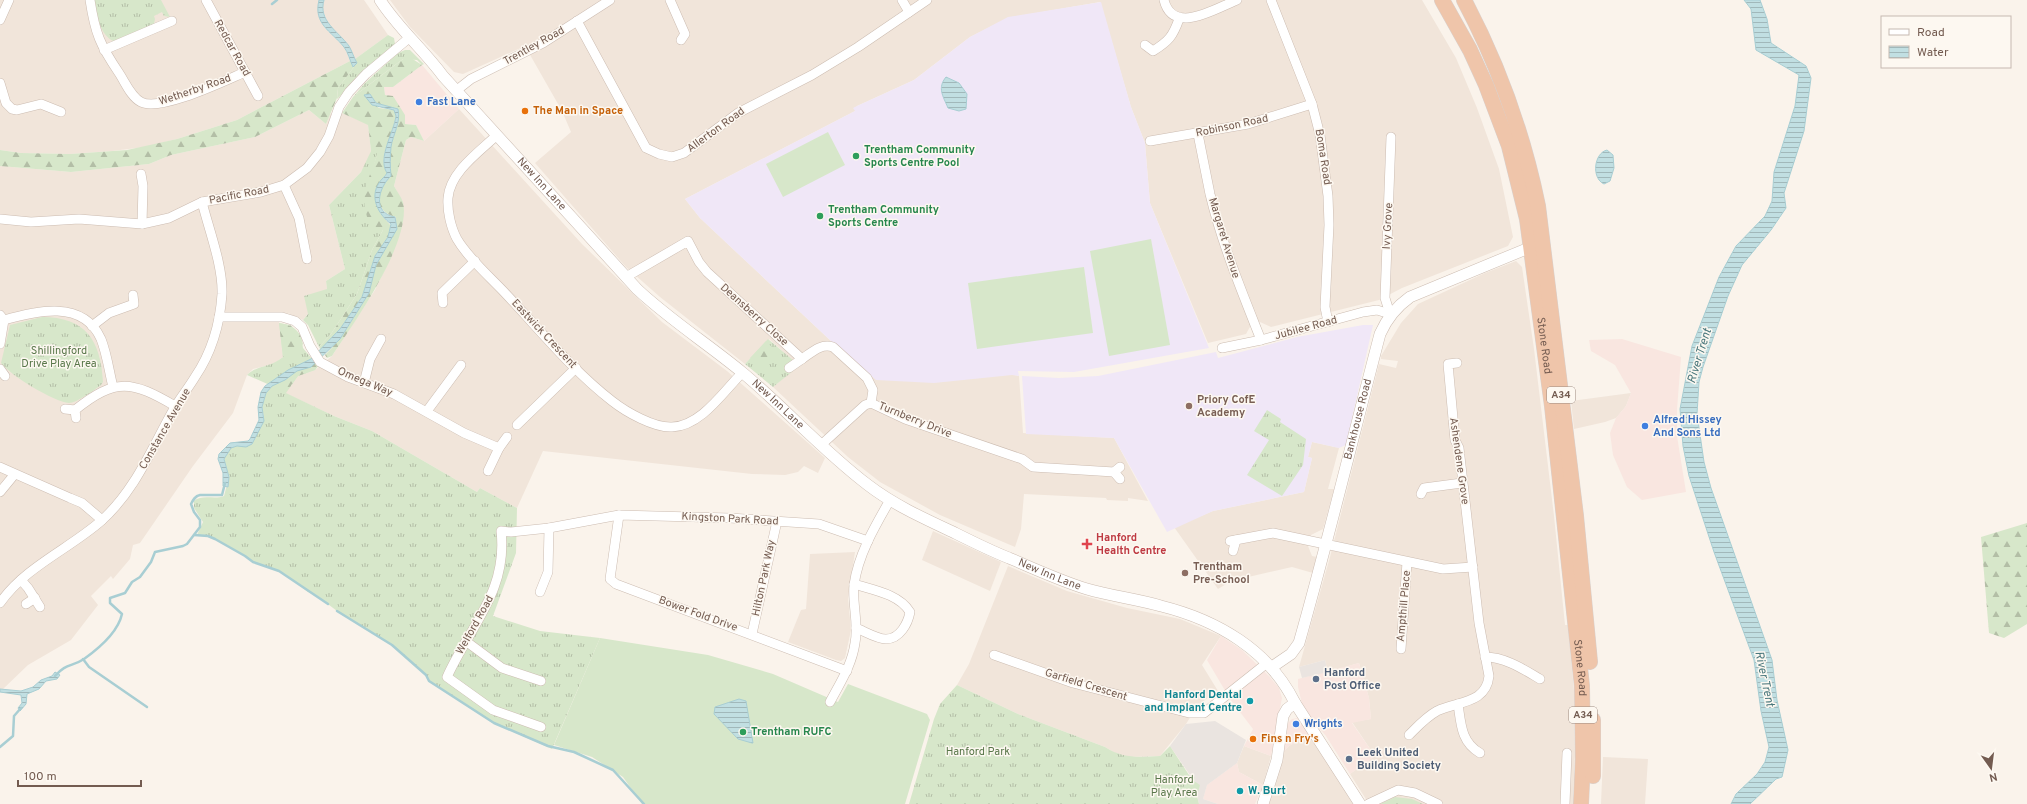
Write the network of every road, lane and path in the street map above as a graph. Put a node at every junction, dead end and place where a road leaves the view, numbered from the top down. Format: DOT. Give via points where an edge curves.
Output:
graph roads {
  1 [pos="9,0"];
  2 [pos="90,0"];
  3 [pos="206,0"];
  4 [pos="380,0"];
  5 [pos="610,0"];
  6 [pos="670,0"];
  7 [pos="902,0"];
  8 [pos="927,0"];
  9 [pos="1164,0"];
  10 [pos="1237,0"];
  11 [pos="1271,0"];
  12 [pos="1442,0"];
  13 [pos="1464,0"];
  14 [pos="909,12"];
  15 [pos="1179,19"];
  16 [pos="0,20"];
  17 [pos="166,21"];
  18 [pos="577,21"];
  19 [pos="686,36"];
  20 [pos="409,38"];
  21 [pos="1145,45"];
  22 [pos="104,50"];
  23 [pos="245,72"];
  24 [pos="0,83"];
  25 [pos="457,90"];
  26 [pos="258,96"];
  27 [pos="1312,104"];
  28 [pos="61,112"];
  29 [pos="1198,134"];
  30 [pos="497,135"];
  31 [pos="1391,137"];
  32 [pos="1150,141"];
  33 [pos="141,174"];
  34 [pos="284,185"];
  35 [pos="202,202"];
  36 [pos="0,219"];
  37 [pos="142,224"];
  38 [pos="1538,245"];
  39 [pos="303,255"];
  40 [pos="475,261"];
  41 [pos="626,277"];
  42 [pos="136,302"];
  43 [pos="443,303"];
  44 [pos="1390,314"];
  45 [pos="219,316"];
  46 [pos="2,317"];
  47 [pos="1328,322"];
  48 [pos="92,326"];
  49 [pos="1261,340"];
  50 [pos="0,344"];
  51 [pos="381,346"];
  52 [pos="1222,348"];
  53 [pos="802,359"];
  54 [pos="1457,363"];
  55 [pos="461,365"];
  56 [pos="576,368"];
  57 [pos="789,368"];
  58 [pos="742,372"];
  59 [pos="364,383"];
  60 [pos="113,387"];
  61 [pos="871,403"];
  62 [pos="175,406"];
  63 [pos="65,409"];
  64 [pos="428,412"];
  65 [pos="517,425"];
  66 [pos="507,437"];
  67 [pos="821,445"];
  68 [pos="499,448"];
  69 [pos="0,467"];
  70 [pos="488,471"];
  71 [pos="14,475"];
  72 [pos="1120,480"];
  73 [pos="1462,483"];
  74 [pos="1422,488"];
  75 [pos="0,492"];
  76 [pos="890,500"];
  77 [pos="619,515"];
  78 [pos="102,520"];
  79 [pos="776,521"];
  80 [pos="549,528"];
  81 [pos="868,541"];
  82 [pos="1327,546"];
  83 [pos="1233,551"];
  84 [pos="1408,562"];
  85 [pos="1473,567"];
  86 [pos="21,580"];
  87 [pos="854,584"];
  88 [pos="540,592"];
  89 [pos="35,598"];
  90 [pos="0,603"];
  91 [pos="26,604"];
  92 [pos="40,607"];
  93 [pos="1582,625"];
  94 [pos="856,628"];
  95 [pos="752,634"];
  96 [pos="467,642"];
  97 [pos="1401,649"];
  98 [pos="994,655"];
  99 [pos="1485,657"];
  100 [pos="1269,665"];
  101 [pos="847,671"];
  102 [pos="1540,679"];
  103 [pos="541,681"];
  104 [pos="830,702"];
  105 [pos="1295,703"];
  106 [pos="1458,704"];
  107 [pos="541,727"];
  108 [pos="1409,735"];
  109 [pos="1480,753"];
  110 [pos="1567,753"];
  111 [pos="1265,803"];
  112 [pos="1360,804"];
  113 [pos="1368,804"];
  114 [pos="1438,804"];
  115 [pos="1565,804"];
  116 [pos="1581,804"];
  117 [pos="1591,804"];
  1 -- 16 [label="street"];
  2 -- 22 [label="street, Wetherby Road" via="94,27"];
  3 -- 23 [label="street, Redcar Road"];
  4 -- 20 [label="street, New Inn Lane"];
  5 -- 18 [label="street, Trentley Road"];
  6 -- 19 [label="street"];
  7 -- 14 [label="street"];
  8 -- 14 [label="street, Allerton Road"];
  9 -- 15 [label="street" via="1170,12"];
  10 -- 15 [label="street" via="1188,19"];
  11 -- 27 [label="street, Boma Road"];
  12 -- 38 [label="highway, Stone Road / A34" via="1470,50 1498,114"];
  13 -- 38 [label="highway, Stone Road / A34" via="1509,98 1530,167"];
  14 -- 18 [label="street, Allerton Road" via="812,75 738,113 684,154 672,157 646,148"];
  15 -- 21 [label="street" via="1170,40 1153,55"];
  17 -- 22 [label="street"];
  18 -- 25 [label="street, Trentley Road" via="543,43 471,79"];
  20 -- 25 [label="street, New Inn Lane"];
  20 -- 34 [label="street, Pacific Road" via="366,74 349,92 339,108 320,152 308,168"];
  22 -- 23 [label="street, Wetherby Road" via="133,95 148,105 170,102"];
  23 -- 26 [label="street, Redcar Road"];
  24 -- 28 [label="street" via="7,105 12,109 42,104"];
  25 -- 30 [label="street, New Inn Lane"];
  27 -- 29 [label="street, Robinson Road" via="1248,124"];
  27 -- 47 [label="street, Boma Road" via="1320,135 1328,196 1325,307"];
  29 -- 32 [label="street, Robinson Road"];
  29 -- 49 [label="street, Margaret Avenue" via="1225,245"];
  30 -- 40 [label="street, Eastwick Crescent" via="453,180 448,198 449,217 457,239"];
  30 -- 41 [label="street, New Inn Lane"];
  31 -- 44 [label="street, Ivy Grove" via="1384,298"];
  33 -- 37 [label="street" via="139,186"];
  34 -- 35 [label="street, Pacific Road" via="261,192"];
  34 -- 39 [label="street" via="299,218"];
  35 -- 37 [label="street, Pacific Road" via="169,218"];
  35 -- 45 [label="street, Constance Avenue" via="220,271 222,293"];
  36 -- 37 [label="street, Pacific Road" via="31,222 87,220"];
  38 -- 44 [label="street, Bankhouse Road" via="1410,297"];
  38 -- 93 [label="highway, Stone Road / A34"];
  40 -- 43 [label="street" via="438,293"];
  40 -- 56 [label="street, Eastwick Crescent"];
  41 -- 53 [label="street, Deansberry Close" via="691,239 699,262 707,272"];
  41 -- 58 [label="street, New Inn Lane" via="659,309"];
  42 -- 48 [label="street" via="109,313"];
  44 -- 47 [label="street, Jubilee Road" via="1377,310"];
  44 -- 82 [label="street, Bankhouse Road" via="1380,334"];
  45 -- 59 [label="street, Omega Way" via="282,317 295,321 302,327 320,362"];
  45 -- 62 [label="street, Constance Avenue" via="207,357"];
  46 -- 48 [label="street" via="54,310 72,312"];
  46 -- 50 [label="street"];
  47 -- 49 [label="street, Jubilee Road"];
  48 -- 60 [label="street" via="100,337 106,353"];
  49 -- 52 [label="street, Jubilee Road"];
  51 -- 59 [label="street" via="370,359"];
  53 -- 57 [label="street"];
  53 -- 61 [label="street" via="820,347 833,346 868,378 873,390"];
  54 -- 73 [label="street, Ashendene Grove" via="1448,364"];
  55 -- 64 [label="street" via="451,372"];
  56 -- 58 [label="street, Eastwick Crescent" via="612,401 635,417 670,428 691,421 703,412"];
  56 -- 65 [label="street"];
  58 -- 67 [label="street, New Inn Lane"];
  59 -- 64 [label="street, Omega Way" via="394,394"];
  60 -- 62 [label="street" via="136,386"];
  60 -- 63 [label="street" via="93,396 76,414"];
  61 -- 67 [label="street, Turnberry Drive" via="865,405"];
  61 -- 72 [label="street, Turnberry Drive" via="1009,460 1022,459 1033,467 1117,469"];
  62 -- 78 [label="street, Constance Avenue" via="136,479 123,498"];
  64 -- 68 [label="street, Omega Way" via="464,433"];
  66 -- 68 [label="street"];
  67 -- 76 [label="street, New Inn Lane" via="848,470"];
  68 -- 70 [label="street"];
  69 -- 71 [label="street"];
  71 -- 75 [label="street"];
  71 -- 78 [label="street" via="82,504"];
  73 -- 74 [label="street"];
  73 -- 85 [label="street, Ashendene Grove"];
  76 -- 81 [label="street"];
  76 -- 100 [label="street, New Inn Lane" via="1007,558 1056,578 1201,619 1242,641"];
  77 -- 79 [label="street, Kingston Park Road"];
  77 -- 80 [label="street, Kingston Park Road"];
  77 -- 95 [label="street, Bower Fold Drive" via="610,580"];
  78 -- 86 [label="street, Constance Avenue"];
  79 -- 81 [label="street, Kingston Park Road" via="820,524"];
  79 -- 95 [label="street, Hilton Park Way"];
  80 -- 88 [label="street" via="548,572"];
  80 -- 96 [label="street, Welford Road" via="501,531 503,548 500,573 490,602"];
  81 -- 87 [label="street"];
  82 -- 83 [label="street" via="1273,533 1233,540"];
  82 -- 84 [label="street"];
  82 -- 100 [label="street, Bankhouse Road" via="1299,643 1291,654"];
  84 -- 85 [label="street" via="1443,569"];
  84 -- 97 [label="street, Ampthill Place"];
  85 -- 99 [label="street, Ashendene Grove"];
  86 -- 89 [label="street"];
  86 -- 90 [label="street, Constance Avenue"];
  87 -- 94 [label="street"];
  87 -- 94 [label="street" via="898,599 910,612 904,628 894,637 886,639"];
  89 -- 91 [label="street"];
  89 -- 92 [label="street"];
  93 -- 116 [label="highway, Stone Road / A34"];
  93 -- 117 [label="highway, Stone Road / A34" via="1592,690 1594,754"];
  94 -- 101 [label="street" via="856,642"];
  95 -- 101 [label="street, Bower Fold Drive"];
  96 -- 103 [label="street" via="502,668"];
  96 -- 107 [label="street, Welford Road" via="448,677 493,710"];
  98 -- 100 [label="street, Garfield Crescent" via="1073,683 1189,714 1204,713"];
  99 -- 102 [label="street" via="1496,657 1530,678"];
  99 -- 106 [label="street, Ashendene Grove" via="1489,676 1486,690 1481,695"];
  100 -- 105 [label="street, New Inn Lane" via="1286,686"];
  101 -- 104 [label="street"];
  105 -- 111 [label="street" via="1283,716 1277,760"];
  105 -- 112 [label="street, New Inn Lane"];
  106 -- 108 [label="street" via="1422,720"];
  106 -- 109 [label="street" via="1464,737 1468,744"];
  110 -- 115 [label="street"];
  113 -- 114 [label="street" via="1398,790 1415,792"];
}
